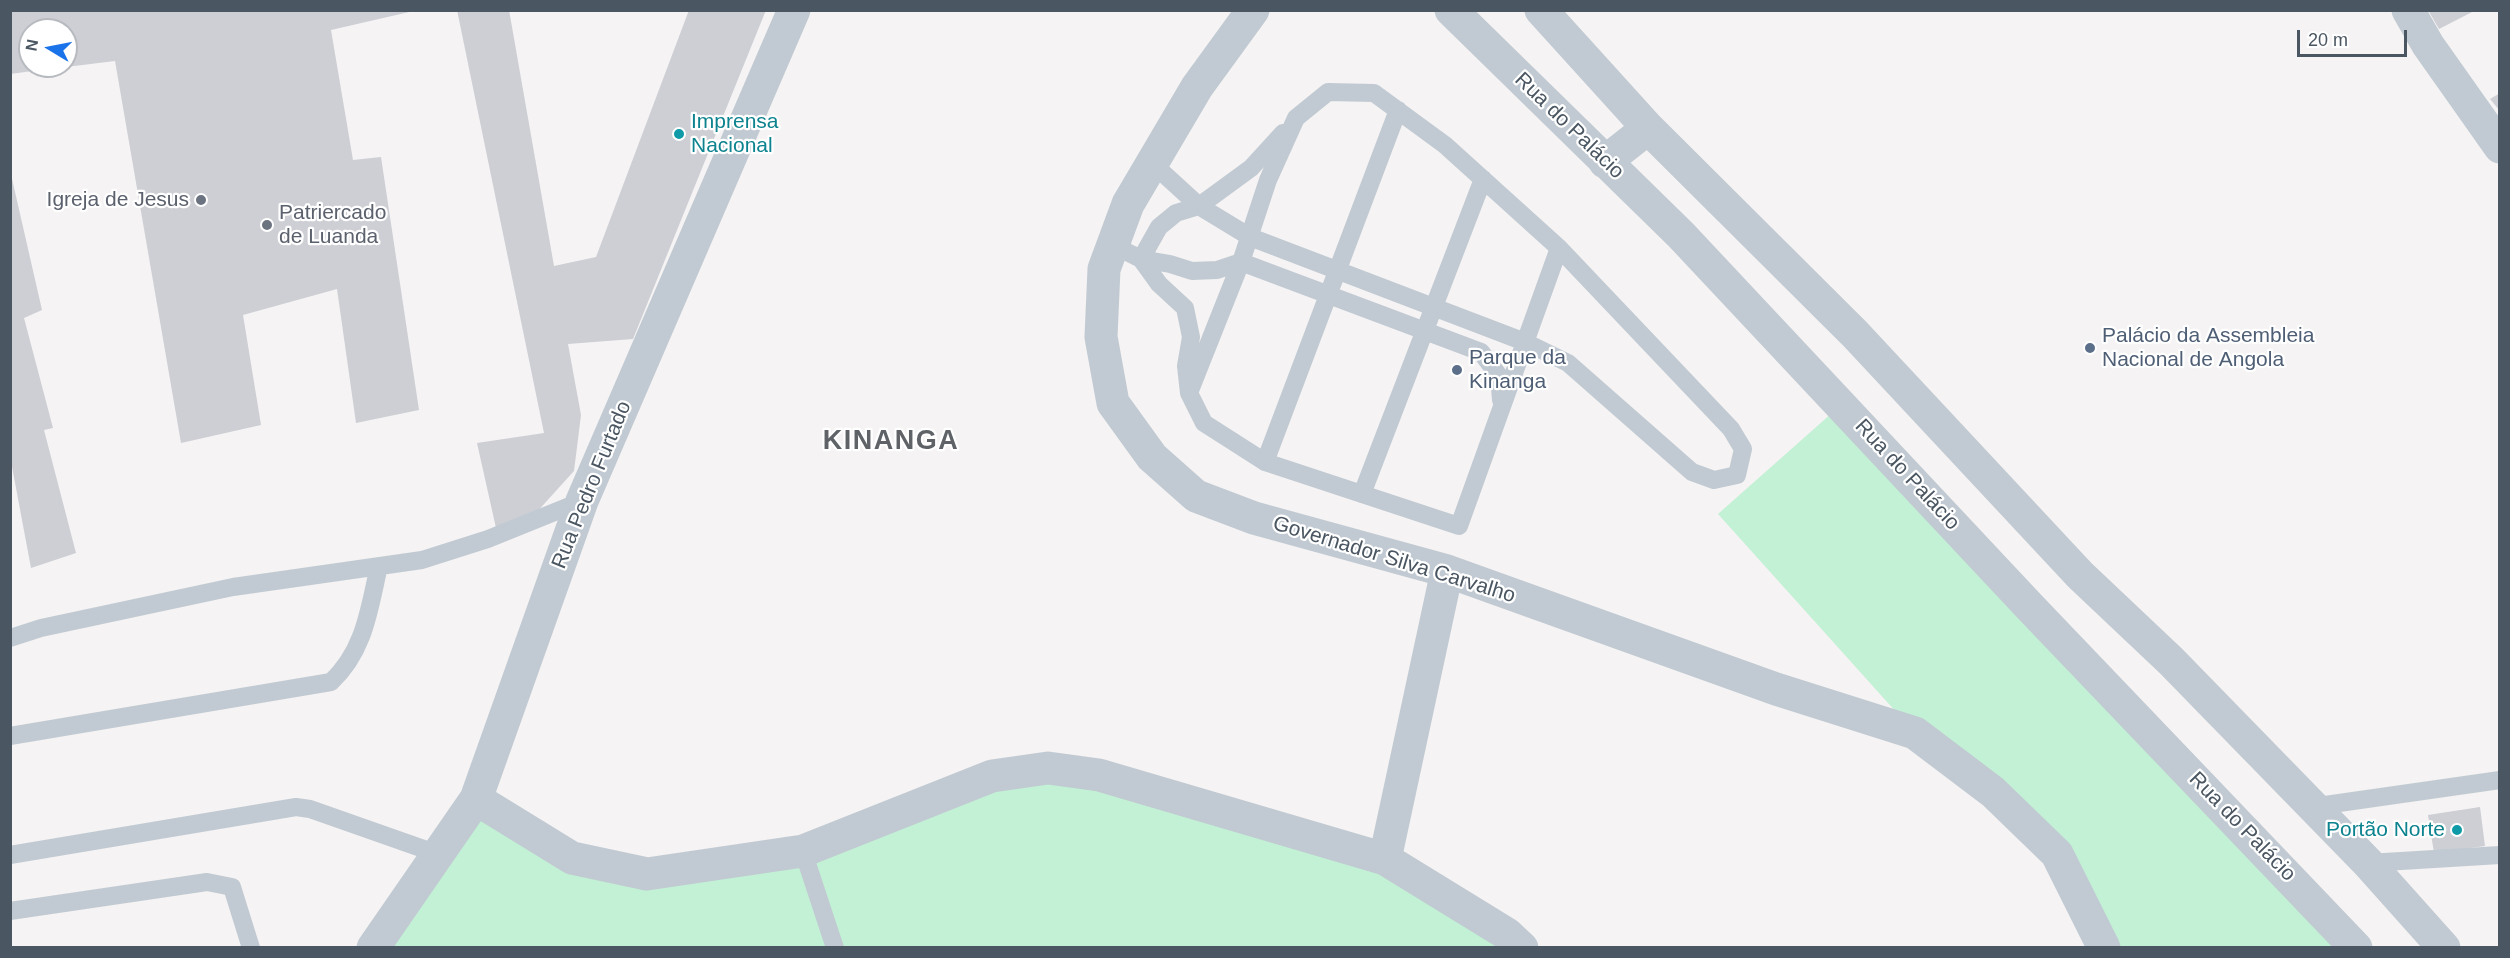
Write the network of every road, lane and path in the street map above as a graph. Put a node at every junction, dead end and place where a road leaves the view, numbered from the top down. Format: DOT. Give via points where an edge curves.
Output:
graph roads {
  1 [pos="794,10"];
  2 [pos="1253,10"];
  3 [pos="1451,10"];
  4 [pos="1541,10"];
  5 [pos="2409,10"];
  6 [pos="1398,110"];
  7 [pos="1296,118"];
  8 [pos="1648,128"];
  9 [pos="2499,147"];
  10 [pos="1605,162"];
  11 [pos="1152,163"];
  12 [pos="1483,179"];
  13 [pos="1199,207"];
  14 [pos="1250,237"];
  15 [pos="1559,248"];
  16 [pos="1127,252"];
  17 [pos="1241,262"];
  18 [pos="1335,272"];
  19 [pos="1327,294"];
  20 [pos="1433,308"];
  21 [pos="1425,331"];
  22 [pos="1525,342"];
  23 [pos="1189,393"];
  24 [pos="1501,409"];
  25 [pos="1265,462"];
  26 [pos="1362,494"];
  27 [pos="582,501"];
  28 [pos="379,566"];
  29 [pos="1447,571"];
  30 [pos="10,638"];
  31 [pos="10,736"];
  32 [pos="2499,780"];
  33 [pos="476,799"];
  34 [pos="2311,807"];
  35 [pos="803,851"];
  36 [pos="438,854"];
  37 [pos="10,855"];
  38 [pos="2499,855"];
  39 [pos="1385,859"];
  40 [pos="2368,863"];
  41 [pos="10,911"];
  42 [pos="251,948"];
  43 [pos="373,948"];
  44 [pos="835,948"];
  45 [pos="1522,948"];
  46 [pos="2104,948"];
  47 [pos="2356,948"];
  48 [pos="2444,948"];
  1 -- 27 [label="street, Rua Pedro Furtado"];
  2 -- 11 [label="street, Governador Silva Carvalho" via="1197,87"];
  3 -- 10 [label="street, Rua do Palácio"];
  4 -- 8 [label="street"];
  5 -- 9 [label="street" via="2428,45"];
  6 -- 7 [label="lane" via="1374,93 1328,92"];
  6 -- 12 [label="lane"];
  6 -- 18 [label="lane"];
  7 -- 13 [label="lane" via="1251,168"];
  7 -- 14 [label="lane" via="1268,180"];
  8 -- 10 [label="street"];
  8 -- 34 [label="street" via="1855,334 2080,575 2170,661"];
  10 -- 47 [label="street, Rua do Palácio" via="1696,251"];
  11 -- 13 [label="lane"];
  11 -- 16 [label="street, Governador Silva Carvalho" via="1128,204"];
  12 -- 15 [label="lane"];
  12 -- 20 [label="lane"];
  13 -- 14 [label="lane"];
  13 -- 16 [label="lane" via="1176,213"];
  14 -- 17 [label="lane"];
  14 -- 18 [label="lane"];
  15 -- 22 [label="lane"];
  15 -- 22 [label="lane" via="1731,429 1743,449 1737,475 1714,480 1692,472 1568,363"];
  16 -- 17 [label="lane" via="1192,271 1217,270"];
  16 -- 23 [label="lane" via="1185,308 1191,337 1186,366"];
  16 -- 29 [label="street, Governador Silva Carvalho" via="1104,269 1101,337 1113,403 1152,457 1196,496 1254,518"];
  17 -- 19 [label="lane"];
  17 -- 23 [label="lane"];
  18 -- 19 [label="lane"];
  18 -- 20 [label="lane"];
  19 -- 21 [label="lane"];
  19 -- 25 [label="lane"];
  20 -- 21 [label="lane"];
  20 -- 22 [label="lane"];
  21 -- 24 [label="lane" via="1480,352 1499,376"];
  21 -- 26 [label="lane"];
  22 -- 24 [label="lane"];
  23 -- 25 [label="lane" via="1204,423"];
  24 -- 26 [label="lane" via="1459,526"];
  25 -- 26 [label="lane"];
  27 -- 28 [label="lane" via="488,539 422,560"];
  27 -- 33 [label="street, Rua Pedro Furtado"];
  28 -- 30 [label="lane" via="233,587"];
  28 -- 31 [label="lane" via="363,634 346,667 331,682"];
  29 -- 39 [label="street"];
  29 -- 46 [label="street, Governador Silva Carvalho" via="1776,689 1915,733 1993,792 2056,854"];
  32 -- 34 [label="lane"];
  33 -- 35 [label="street" via="572,858 647,874"];
  33 -- 36 [label="street, Rua Pedro Furtado"];
  34 -- 40 [label="street"];
  35 -- 39 [label="street" via="992,776 1048,768 1099,775"];
  35 -- 44 [label="lane"];
  36 -- 37 [label="lane" via="296,807"];
  36 -- 43 [label="street, Rua Pedro Furtado"];
  38 -- 40 [label="lane"];
  39 -- 45 [label="street" via="1507,934"];
  40 -- 48 [label="street"];
  41 -- 42 [label="lane" via="207,882 221,884 232,887"];
}
